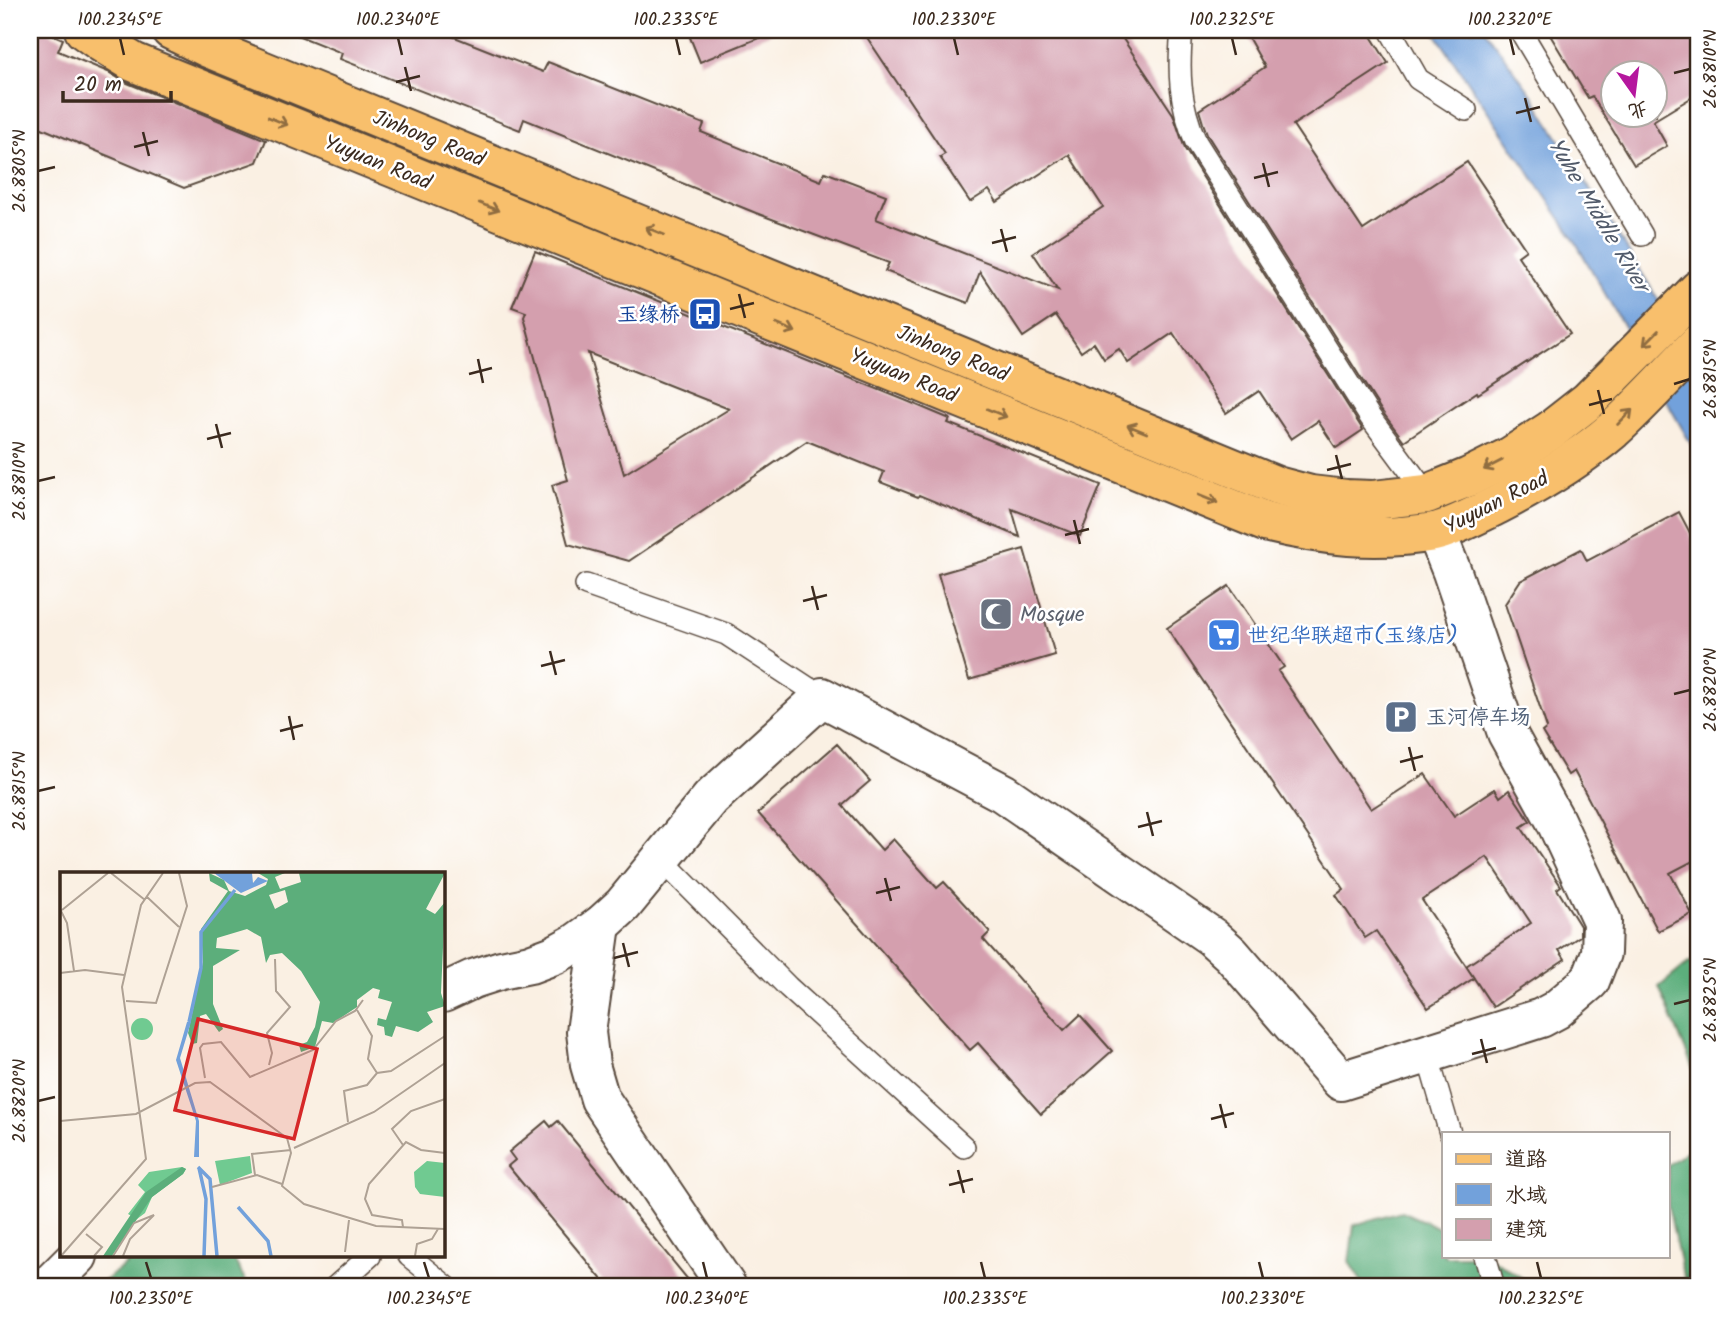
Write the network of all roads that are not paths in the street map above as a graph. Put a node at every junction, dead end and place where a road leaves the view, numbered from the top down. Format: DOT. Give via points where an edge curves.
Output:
graph roads {
  1 [pos="84,30"];
  2 [pos="171,30"];
  3 [pos="1182,30"];
  4 [pos="1390,30"];
  5 [pos="1520,30"];
  6 [pos="1466,110"];
  7 [pos="1642,235"];
  8 [pos="1699,289"];
  9 [pos="1699,343"];
  10 [pos="1427,494"];
  11 [pos="1436,531"];
  12 [pos="586,585"];
  13 [pos="822,697"];
  14 [pos="661,859"];
  15 [pos="601,925"];
  16 [pos="444,993"];
  17 [pos="1427,1054"];
  18 [pos="1450,1132"];
  19 [pos="964,1147"];
  20 [pos="76,1258"];
  21 [pos="368,1258"];
  22 [pos="411,1258"];
  23 [pos="1486,1258"];
  24 [pos="47,1287"];
  25 [pos="335,1287"];
  26 [pos="447,1287"];
  27 [pos="727,1287"];
  28 [pos="1494,1287"];
  1 -- 11 [label="main road, Yuyuan Road, one-way" via="133,62 1265,522 1342,537"];
  10 -- 2 [label="main road, Jinhong Road, one-way" via="1346,499 1277,486"];
  3 -- 10 [label="lane" via="1179,79 1196,142 1370,417"];
  4 -- 6 [label="lane" via="1418,79"];
  5 -- 7 [label="lane"];
  8 -- 10 [label="main road, Jinhong Road, one-way" via="1588,401 1551,430 1511,456"];
  11 -- 9 [label="main road, Yuyuan Road, one-way" via="1484,511 1573,461 1614,429"];
  11 -- 17 [label="street" via="1507,733 1602,920 1601,953 1590,981 1556,1010"];
  12 -- 13 [label="lane" via="726,634"];
  13 -- 14 [label="street" via="711,799"];
  13 -- 17 [label="street" via="1003,793 1212,937 1341,1081"];
  14 -- 15 [label="street"];
  14 -- 19 [label="lane" via="788,987"];
  15 -- 16 [label="street" via="554,955"];
  15 -- 27 [label="street" via="586,1032 600,1098"];
  17 -- 18 [label="lane"];
  20 -- 24 [label="street"];
  21 -- 25 [label="lane"];
  22 -- 26 [label="lane"];
  23 -- 28 [label="lane"];
}
